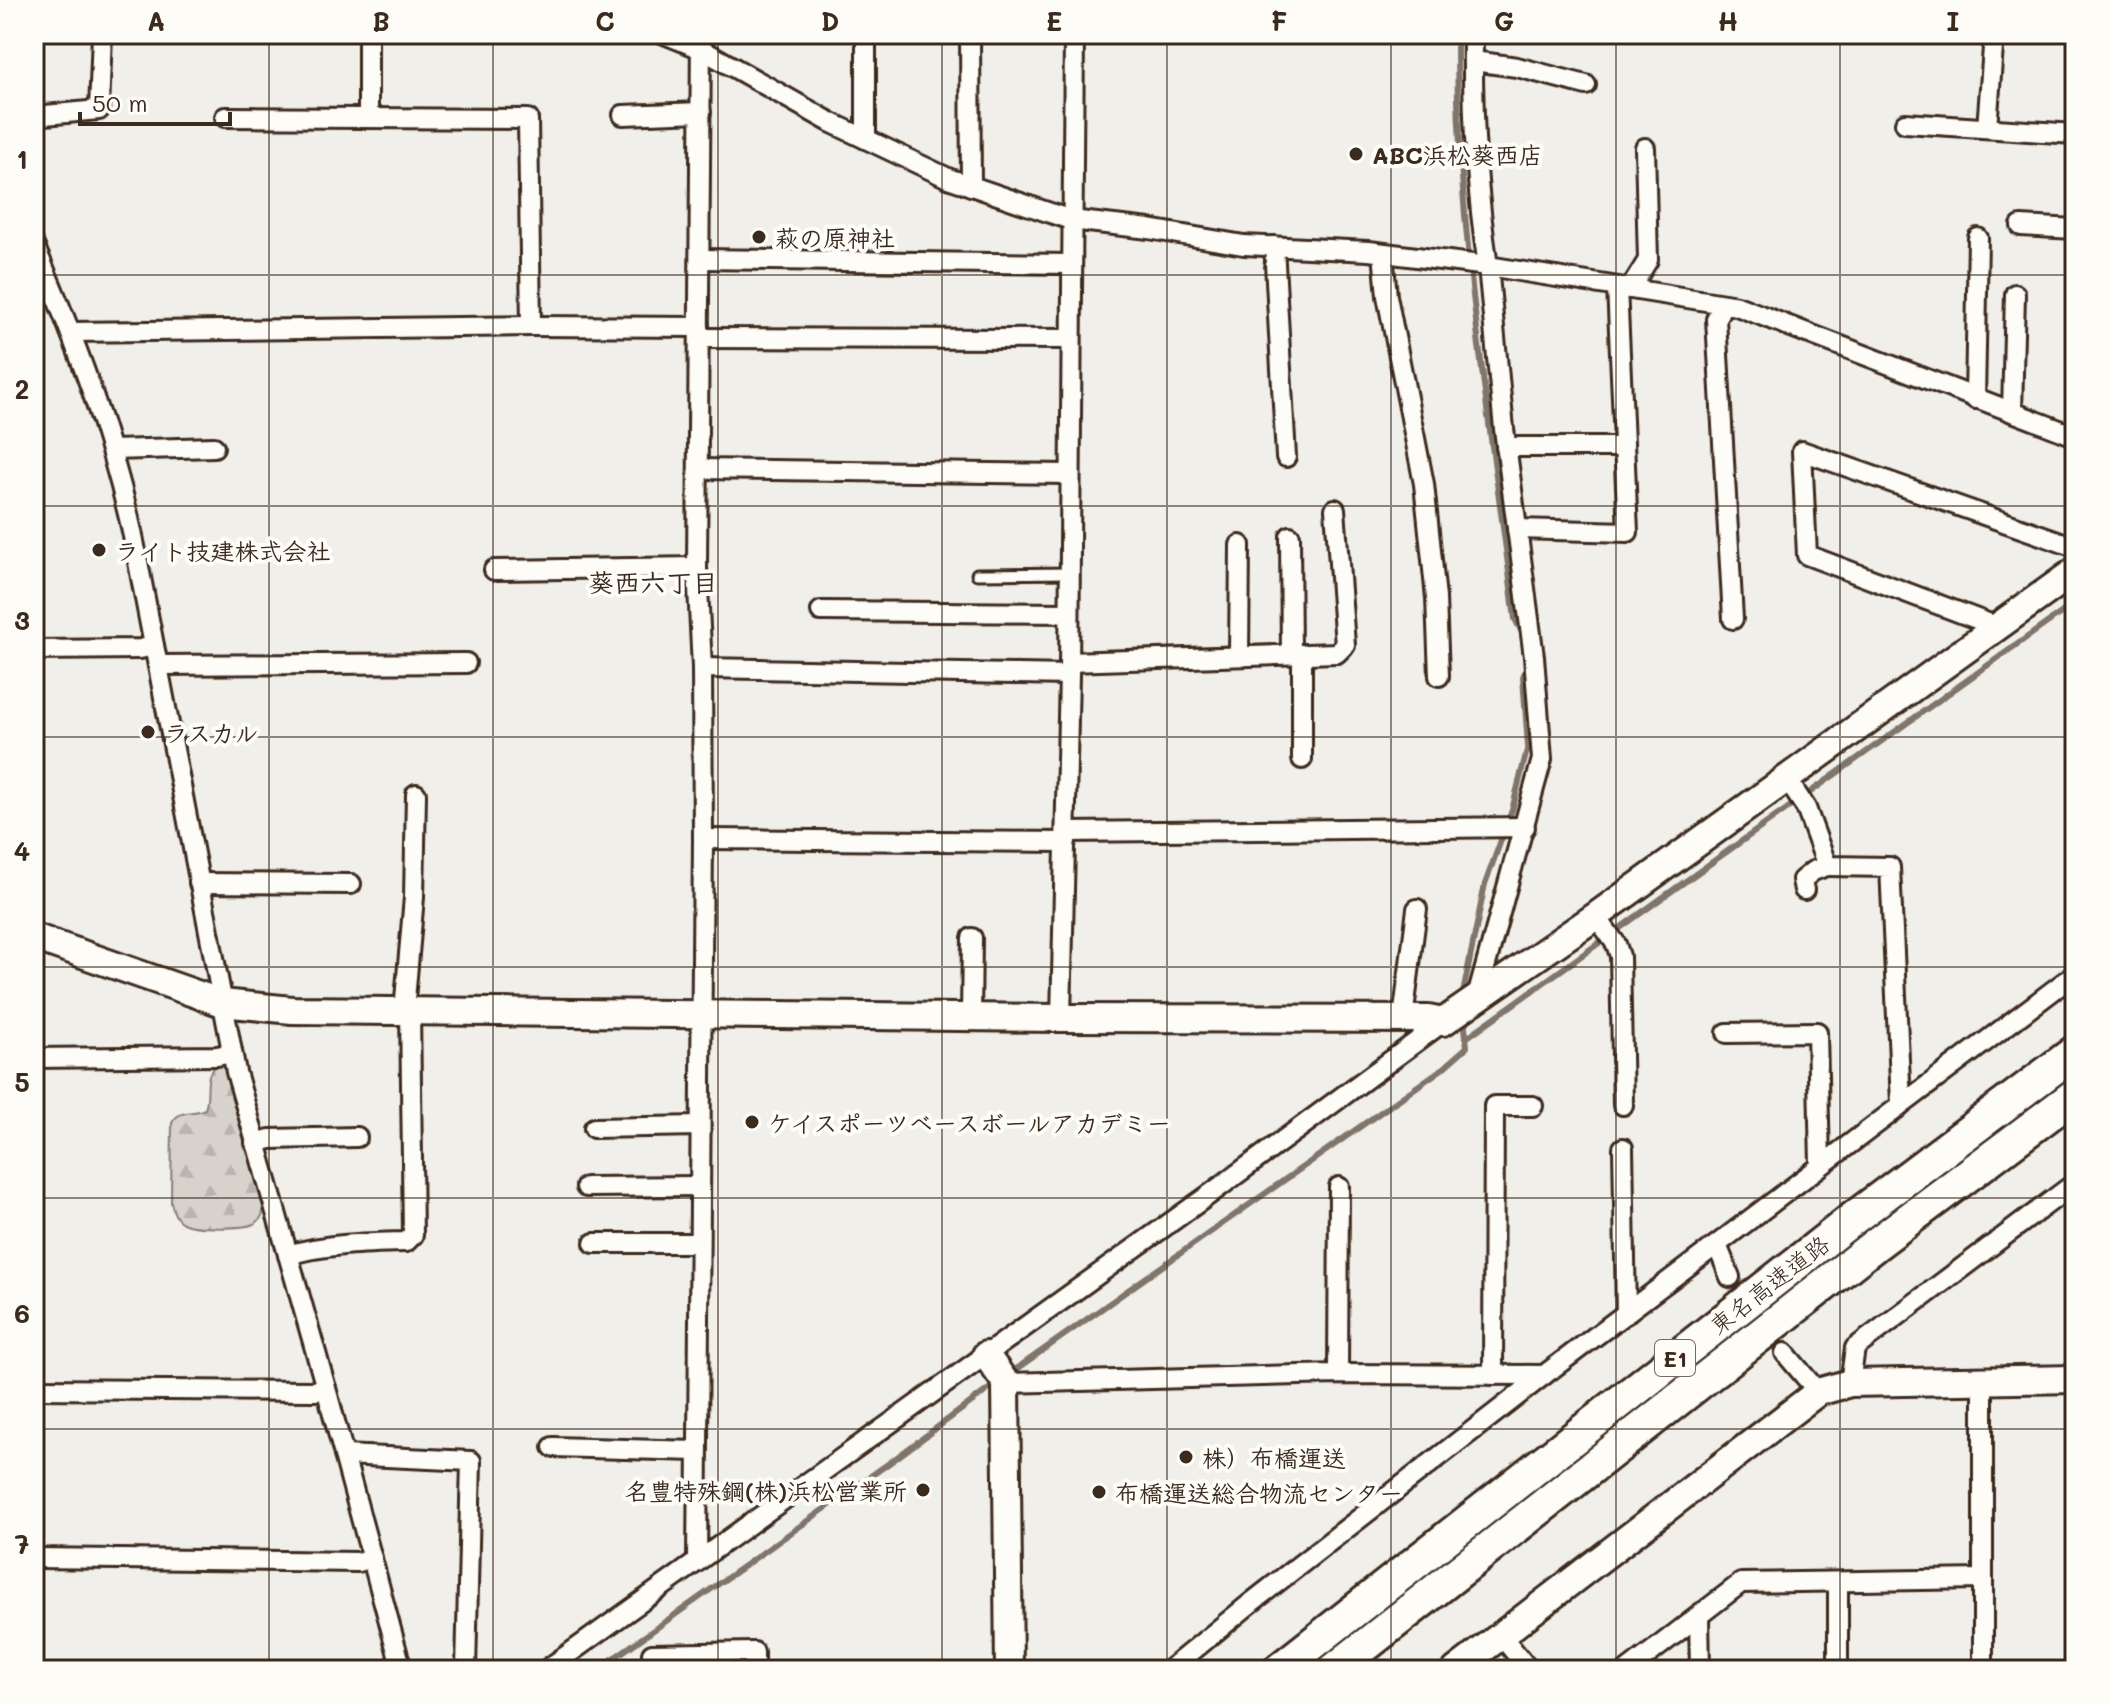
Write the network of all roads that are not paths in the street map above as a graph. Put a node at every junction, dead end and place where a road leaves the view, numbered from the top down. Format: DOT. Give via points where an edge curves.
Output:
graph roads {
  1 [pos="102,34"];
  2 [pos="368,34"];
  3 [pos="664,34"];
  4 [pos="866,34"];
  5 [pos="970,34"];
  6 [pos="1074,34"];
  7 [pos="1473,34"];
  8 [pos="1994,34"];
  9 [pos="701,42"];
  10 [pos="1473,61"];
  11 [pos="1586,85"];
  12 [pos="701,112"];
  13 [pos="623,115"];
  14 [pos="34,116"];
  15 [pos="225,117"];
  16 [pos="368,118"];
  17 [pos="1905,123"];
  18 [pos="1987,128"];
  19 [pos="2075,134"];
  20 [pos="866,139"];
  21 [pos="1645,148"];
  22 [pos="971,186"];
  23 [pos="1071,220"];
  24 [pos="2021,226"];
  25 [pos="2075,229"];
  26 [pos="1978,238"];
  27 [pos="34,245"];
  28 [pos="1274,246"];
  29 [pos="1383,253"];
  30 [pos="701,259"];
  31 [pos="1071,264"];
  32 [pos="1488,266"];
  33 [pos="1623,288"];
  34 [pos="2015,294"];
  35 [pos="1723,304"];
  36 [pos="531,326"];
  37 [pos="71,332"];
  38 [pos="699,332"];
  39 [pos="1071,339"];
  40 [pos="1975,399"];
  41 [pos="2012,412"];
  42 [pos="2075,436"];
  43 [pos="214,447"];
  44 [pos="1506,447"];
  45 [pos="1624,447"];
  46 [pos="112,450"];
  47 [pos="1286,457"];
  48 [pos="698,469"];
  49 [pos="1070,474"];
  50 [pos="1335,509"];
  51 [pos="1517,529"];
  52 [pos="1290,536"];
  53 [pos="1240,545"];
  54 [pos="2075,547"];
  55 [pos="697,567"];
  56 [pos="494,570"];
  57 [pos="2075,571"];
  58 [pos="1069,573"];
  59 [pos="977,574"];
  60 [pos="821,611"];
  61 [pos="1068,613"];
  62 [pos="1733,619"];
  63 [pos="1998,627"];
  64 [pos="154,646"];
  65 [pos="34,650"];
  66 [pos="1297,654"];
  67 [pos="1239,656"];
  68 [pos="466,663"];
  69 [pos="158,665"];
  70 [pos="702,668"];
  71 [pos="1069,669"];
  72 [pos="1439,676"];
  73 [pos="1302,759"];
  74 [pos="1789,783"];
  75 [pos="416,794"];
  76 [pos="1525,827"];
  77 [pos="1066,837"];
  78 [pos="703,839"];
  79 [pos="1827,866"];
  80 [pos="199,883"];
  81 [pos="351,884"];
  82 [pos="1804,890"];
  83 [pos="1417,909"];
  84 [pos="1599,921"];
  85 [pos="34,937"];
  86 [pos="972,938"];
  87 [pos="2075,974"];
  88 [pos="1476,1001"];
  89 [pos="222,1003"];
  90 [pos="407,1011"];
  91 [pos="701,1014"];
  92 [pos="971,1017"];
  93 [pos="1061,1018"];
  94 [pos="1403,1019"];
  95 [pos="1443,1022"];
  96 [pos="1727,1033"];
  97 [pos="2075,1052"];
  98 [pos="232,1053"];
  99 [pos="34,1058"];
  100 [pos="2075,1095"];
  101 [pos="1901,1103"];
  102 [pos="1623,1105"];
  103 [pos="1533,1106"];
  104 [pos="700,1126"];
  105 [pos="594,1128"];
  106 [pos="357,1137"];
  107 [pos="255,1143"];
  108 [pos="1623,1148"];
  109 [pos="1820,1164"];
  110 [pos="2075,1183"];
  111 [pos="700,1186"];
  112 [pos="586,1187"];
  113 [pos="1339,1187"];
  114 [pos="594,1243"];
  115 [pos="699,1243"];
  116 [pos="1717,1245"];
  117 [pos="288,1255"];
  118 [pos="1730,1277"];
  119 [pos="1626,1314"];
  120 [pos="1785,1353"];
  121 [pos="986,1355"];
  122 [pos="1338,1374"];
  123 [pos="1493,1375"];
  124 [pos="1544,1375"];
  125 [pos="2075,1379"];
  126 [pos="1983,1381"];
  127 [pos="1006,1383"];
  128 [pos="1850,1383"];
  129 [pos="326,1388"];
  130 [pos="34,1389"];
  131 [pos="1818,1392"];
  132 [pos="553,1447"];
  133 [pos="697,1451"];
  134 [pos="344,1455"];
  135 [pos="34,1558"];
  136 [pos="372,1558"];
  137 [pos="697,1562"];
  138 [pos="1983,1579"];
  139 [pos="1838,1582"];
  140 [pos="1699,1616"];
  141 [pos="1500,1634"];
  142 [pos="402,1670"];
  143 [pos="466,1670"];
  144 [pos="546,1670"];
  145 [pos="652,1670"];
  146 [pos="754,1670"];
  147 [pos="1009,1670"];
  148 [pos="1169,1670"];
  149 [pos="1279,1670"];
  150 [pos="1334,1670"];
  151 [pos="1456,1670"];
  152 [pos="1529,1670"];
  153 [pos="1628,1670"];
  154 [pos="1700,1670"];
  155 [pos="1838,1670"];
  156 [pos="1983,1670"];
  1 -- 14 [label="street" via="99,110"];
  2 -- 16 [label="street"];
  3 -- 9 [label="street"];
  4 -- 20 [label="street"];
  5 -- 22 [label="street"];
  6 -- 23 [label="street"];
  7 -- 10 [label="street"];
  8 -- 18 [label="street"];
  9 -- 12 [label="street"];
  9 -- 20 [label="street"];
  10 -- 11 [label="street"];
  10 -- 32 [label="street" via="1474,154"];
  12 -- 13 [label="street"];
  12 -- 30 [label="street"];
  15 -- 16 [label="street"];
  16 -- 36 [label="street" via="528,119"];
  17 -- 18 [label="street"];
  18 -- 19 [label="street"];
  20 -- 22 [label="street"];
  21 -- 33 [label="street" via="1648,260"];
  22 -- 23 [label="street"];
  23 -- 28 [label="street"];
  23 -- 31 [label="street"];
  24 -- 25 [label="street"];
  26 -- 40 [label="street"];
  27 -- 37 [label="street"];
  28 -- 29 [label="street"];
  28 -- 47 [label="street"];
  29 -- 32 [label="street"];
  29 -- 72 [label="street" via="1424,484"];
  30 -- 31 [label="street"];
  30 -- 38 [label="street"];
  31 -- 39 [label="street"];
  32 -- 33 [label="street"];
  32 -- 44 [label="street"];
  33 -- 35 [label="street"];
  33 -- 45 [label="street"];
  34 -- 41 [label="street"];
  35 -- 40 [label="street"];
  35 -- 62 [label="street" via="1716,319"];
  36 -- 37 [label="street"];
  36 -- 38 [label="street"];
  37 -- 46 [label="street"];
  38 -- 39 [label="street"];
  38 -- 48 [label="street"];
  39 -- 49 [label="street"];
  40 -- 41 [label="street"];
  41 -- 42 [label="street"];
  43 -- 46 [label="street"];
  44 -- 45 [label="street"];
  44 -- 51 [label="street"];
  45 -- 51 [label="street" via="1628,532"];
  46 -- 64 [label="street"];
  48 -- 49 [label="street"];
  48 -- 55 [label="street"];
  49 -- 58 [label="street"];
  50 -- 66 [label="street" via="1345,645 1337,653"];
  51 -- 76 [label="street" via="1542,759"];
  52 -- 66 [label="street"];
  53 -- 67 [label="street"];
  54 -- 63 [label="street" via="1802,451 1807,555"];
  55 -- 56 [label="street"];
  55 -- 70 [label="street"];
  57 -- 63 [label="street"];
  58 -- 59 [label="lane"];
  58 -- 61 [label="street"];
  60 -- 61 [label="street"];
  61 -- 71 [label="street"];
  63 -- 74 [label="street"];
  64 -- 65 [label="street"];
  64 -- 69 [label="street"];
  66 -- 67 [label="street"];
  66 -- 73 [label="street"];
  67 -- 71 [label="street"];
  68 -- 69 [label="street"];
  69 -- 80 [label="street"];
  70 -- 71 [label="street"];
  70 -- 78 [label="street"];
  71 -- 77 [label="street"];
  74 -- 79 [label="street" via="1806,808"];
  74 -- 84 [label="street"];
  75 -- 90 [label="street"];
  76 -- 77 [label="street"];
  76 -- 88 [label="street"];
  77 -- 78 [label="street"];
  77 -- 93 [label="street"];
  78 -- 91 [label="street"];
  79 -- 82 [label="street" via="1802,880"];
  79 -- 101 [label="street" via="1890,867"];
  80 -- 81 [label="street"];
  80 -- 89 [label="street"];
  83 -- 94 [label="street"];
  84 -- 88 [label="street"];
  84 -- 102 [label="street" via="1616,944 1622,969"];
  85 -- 89 [label="street"];
  86 -- 92 [label="street"];
  87 -- 101 [label="street"];
  88 -- 95 [label="street"];
  89 -- 90 [label="street"];
  89 -- 98 [label="street"];
  90 -- 91 [label="street"];
  90 -- 117 [label="street" via="413,1235 406,1242"];
  91 -- 92 [label="street"];
  91 -- 104 [label="street"];
  92 -- 93 [label="street"];
  93 -- 94 [label="street"];
  94 -- 95 [label="street"];
  95 -- 121 [label="street"];
  96 -- 109 [label="street" via="1817,1032"];
  97 -- 149 [label="highway, 東名高速道路 / E1" via="1855,1217"];
  98 -- 99 [label="street"];
  98 -- 107 [label="street"];
  100 -- 150 [label="highway, 東名高速道路 / E1" via="1876,1244"];
  101 -- 109 [label="street"];
  103 -- 123 [label="street" via="1494,1106"];
  104 -- 105 [label="street"];
  104 -- 111 [label="street"];
  106 -- 107 [label="street"];
  107 -- 117 [label="street"];
  108 -- 119 [label="street"];
  109 -- 116 [label="street"];
  110 -- 128 [label="street" via="1855,1348"];
  111 -- 112 [label="street"];
  111 -- 115 [label="street"];
  113 -- 122 [label="street"];
  114 -- 115 [label="street"];
  115 -- 133 [label="street"];
  116 -- 118 [label="street"];
  116 -- 119 [label="street"];
  117 -- 129 [label="street"];
  119 -- 124 [label="street"];
  120 -- 131 [label="street"];
  121 -- 127 [label="street"];
  121 -- 137 [label="street"];
  122 -- 123 [label="street"];
  122 -- 127 [label="street"];
  123 -- 124 [label="street"];
  124 -- 148 [label="street"];
  125 -- 126 [label="street"];
  126 -- 128 [label="street"];
  126 -- 138 [label="street"];
  127 -- 147 [label="street"];
  128 -- 131 [label="street"];
  129 -- 130 [label="street"];
  129 -- 134 [label="street"];
  131 -- 141 [label="street"];
  132 -- 133 [label="street"];
  133 -- 137 [label="street"];
  134 -- 136 [label="street"];
  134 -- 143 [label="street" via="471,1461"];
  135 -- 136 [label="street"];
  136 -- 142 [label="street"];
  137 -- 144 [label="street"];
  138 -- 139 [label="street"];
  138 -- 156 [label="street"];
  139 -- 140 [label="street" via="1741,1583"];
  139 -- 155 [label="street"];
  140 -- 153 [label="street"];
  140 -- 154 [label="street"];
  141 -- 151 [label="street"];
  141 -- 152 [label="street"];
  145 -- 146 [label="street" via="652,1654 754,1652"];
}
